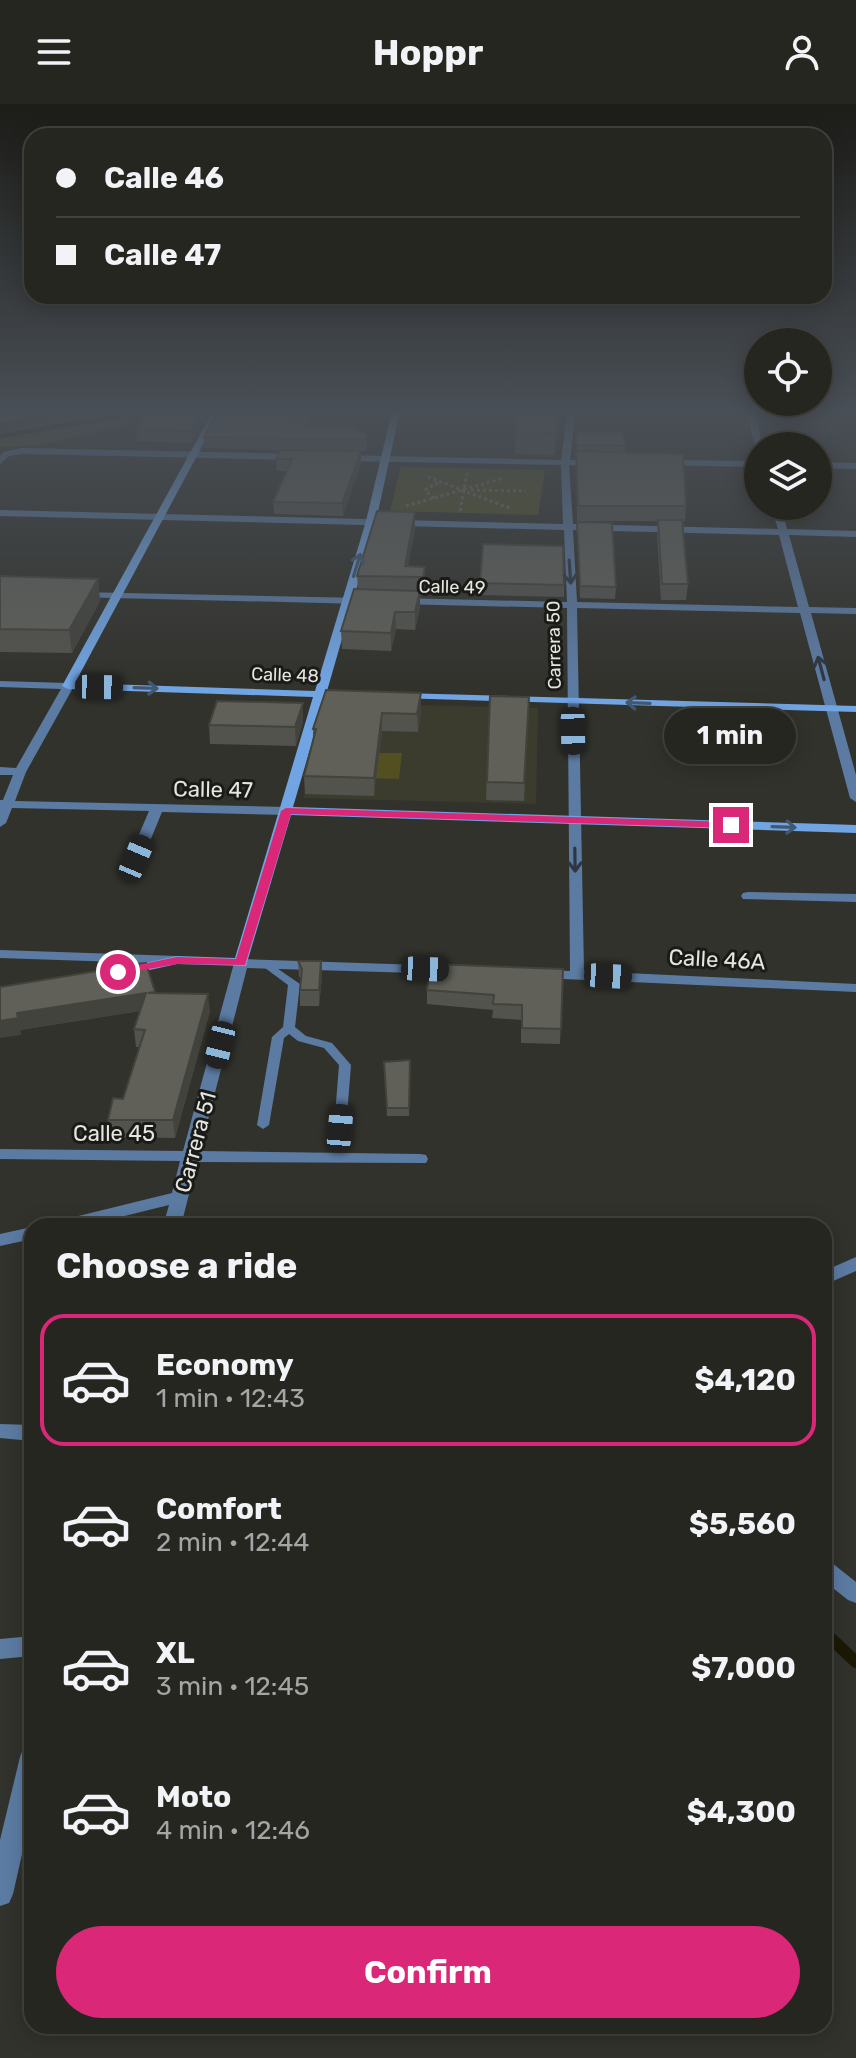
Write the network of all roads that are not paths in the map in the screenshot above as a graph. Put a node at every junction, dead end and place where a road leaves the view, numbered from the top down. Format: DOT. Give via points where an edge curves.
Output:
graph roads {
  1 [pos="167,502"];
  2 [pos="375,502"];
  3 [pos="566,502"];
  4 [pos="0,513"];
  5 [pos="159,517"];
  6 [pos="780,520"];
  7 [pos="371,521"];
  8 [pos="567,525"];
  9 [pos="784,532"];
  10 [pos="856,534"];
  11 [pos="58,594"];
  12 [pos="116,596"];
  13 [pos="346,600"];
  14 [pos="376,601"];
  15 [pos="391,601"];
  16 [pos="572,605"];
  17 [pos="806,610"];
  18 [pos="856,611"];
  19 [pos="0,684"];
  20 [pos="68,686"];
  21 [pos="322,694"];
  22 [pos="369,696"];
  23 [pos="384,696"];
  24 [pos="573,701"];
  25 [pos="831,708"];
  26 [pos="856,709"];
  27 [pos="0,771"];
  28 [pos="20,772"];
  29 [pos="856,798"];
  30 [pos="5,804"];
  31 [pos="157,808"];
  32 [pos="286,811"];
  33 [pos="574,820"];
  34 [pos="0,823"];
  35 [pos="856,829"];
  36 [pos="136,858"];
  37 [pos="748,896"];
  38 [pos="856,898"];
  39 [pos="0,954"];
  40 [pos="177,960"];
  41 [pos="241,963"];
  42 [pos="265,963"];
  43 [pos="470,971"];
  44 [pos="531,973"];
  45 [pos="103,975"];
  46 [pos="577,975"];
  47 [pos="856,988"];
  48 [pos="289,1028"];
  49 [pos="263,1125"];
  50 [pos="340,1128"];
  51 [pos="0,1154"];
  52 [pos="192,1155"];
  53 [pos="420,1159"];
  54 [pos="180,1197"];
  55 [pos="93,1218"];
  56 [pos="174,1218"];
  57 [pos="24,1235"];
  58 [pos="0,1240"];
  59 [pos="856,1263"];
  60 [pos="832,1275"];
  61 [pos="0,1431"];
  62 [pos="24,1432"];
  63 [pos="832,1575"];
  64 [pos="856,1594"];
  65 [pos="24,1647"];
  66 [pos="0,1649"];
  67 [pos="24,1800"];
  68 [pos="0,1894"];
  1 -- 5 [label="main road"];
  2 -- 7 [label="main road, Carrera 51"];
  3 -- 8 [label="street, Carrera 50"];
  4 -- 5 [label="street"];
  5 -- 7 [label="street"];
  5 -- 12 [label="main road"];
  6 -- 9 [label="street"];
  7 -- 8 [label="street"];
  13 -- 7 [label="main road, Carrera 51, one-way"];
  8 -- 9 [label="street"];
  8 -- 16 [label="street, Carrera 50, one-way"];
  9 -- 10 [label="street"];
  9 -- 17 [label="street"];
  11 -- 12 [label="street"];
  12 -- 13 [label="street"];
  12 -- 20 [label="main road"];
  13 -- 14 [label="street"];
  13 -- 21 [label="main road, Carrera 51"];
  15 -- 16 [label="street, Calle 49"];
  16 -- 17 [label="street, Calle 49"];
  16 -- 24 [label="street, Carrera 50"];
  17 -- 18 [label="street, Calle 49"];
  25 -- 17 [label="street, one-way"];
  19 -- 20 [label="street, Calle 48"];
  20 -- 21 [label="main road, Calle 48, one-way"];
  20 -- 28 [label="street"];
  21 -- 22 [label="main road, Calle 48"];
  21 -- 32 [label="main road, Carrera 51"];
  23 -- 24 [label="main road"];
  25 -- 24 [label="main road, one-way"];
  24 -- 33 [label="street, Carrera 50"];
  25 -- 26 [label="main road"];
  25 -- 29 [label="street"];
  27 -- 28 [label="street"];
  28 -- 30 [label="street"];
  30 -- 31 [label="street, Calle 47"];
  30 -- 34 [label="street"];
  31 -- 32 [label="street, Calle 47"];
  31 -- 36 [label="street"];
  32 -- 33 [label="main road, Calle 47"];
  32 -- 41 [label="main road, Carrera 51"];
  33 -- 35 [label="main road, Calle 47, one-way"];
  33 -- 46 [label="street, Carrera 50, one-way"];
  37 -- 38 [label="street"];
  39 -- 40 [label="street"];
  40 -- 41 [label="main road"];
  40 -- 45 [label="main road"];
  41 -- 42 [label="street"];
  41 -- 52 [label="street, Carrera 51"];
  42 -- 43 [label="street"];
  42 -- 48 [label="lane" via="294,984"];
  44 -- 46 [label="street, Calle 46A"];
  46 -- 47 [label="street, Calle 46A"];
  48 -- 49 [label="lane" via="278,1037"];
  48 -- 50 [label="lane" via="302,1039 328,1045 345,1065"];
  51 -- 52 [label="street, Calle 45"];
  52 -- 53 [label="street, Calle 45"];
  52 -- 54 [label="street, Carrera 51"];
  54 -- 55 [label="street"];
  54 -- 56 [label="street, Carrera 51"];
  57 -- 58 [label="street"];
  59 -- 60 [label="street"];
  61 -- 62 [label="street"];
  63 -- 64 [label="street"];
  65 -- 66 [label="street"];
  67 -- 68 [label="street"];
}
